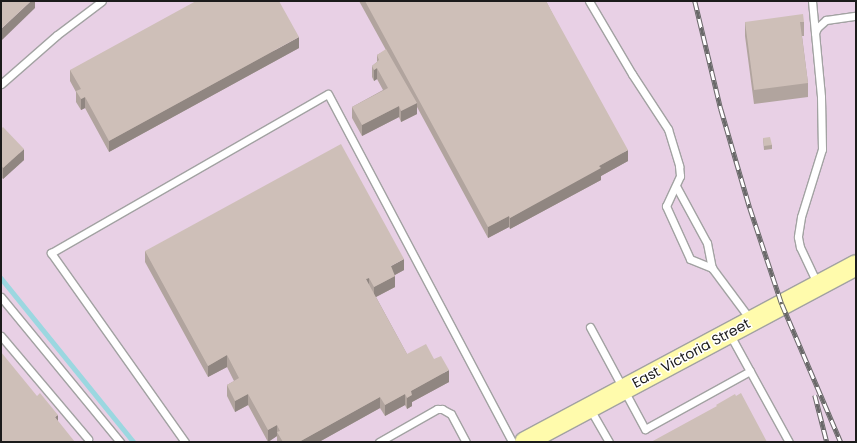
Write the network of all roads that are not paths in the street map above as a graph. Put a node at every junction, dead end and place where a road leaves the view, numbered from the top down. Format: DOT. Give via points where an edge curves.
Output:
graph roads {
  1 [pos="102,1"];
  2 [pos="589,1"];
  3 [pos="812,1"];
  4 [pos="856,16"];
  5 [pos="814,35"];
  6 [pos="1,84"];
  7 [pos="676,186"];
  8 [pos="856,265"];
  9 [pos="712,268"];
  10 [pos="818,285"];
  11 [pos="1,297"];
  12 [pos="751,321"];
  13 [pos="590,327"];
  14 [pos="729,333"];
  15 [pos="1,336"];
  16 [pos="750,371"];
  17 [pos="623,390"];
  18 [pos="589,408"];
  19 [pos="88,439"];
  20 [pos="525,441"];
  21 [pos="120,442"];
  22 [pos="185,442"];
  23 [pos="379,442"];
  24 [pos="466,442"];
  25 [pos="609,442"];
  26 [pos="789,442"];
  1 -- 6 [label="lane" via="57,35"];
  2 -- 7 [label="lane" via="668,129 680,166"];
  3 -- 5 [label="lane"];
  4 -- 5 [label="lane" via="826,20 817,28"];
  5 -- 10 [label="lane" via="821,97 822,149 801,217 798,237"];
  7 -- 9 [label="lane" via="707,243"];
  7 -- 9 [label="lane" via="666,206 690,259"];
  8 -- 10 [label="street, East Victoria Street"];
  9 -- 12 [label="lane"];
  10 -- 12 [label="street, East Victoria Street"];
  11 -- 21 [label="lane"];
  12 -- 14 [label="street, East Victoria Street"];
  13 -- 17 [label="lane"];
  14 -- 16 [label="lane"];
  14 -- 17 [label="street, East Victoria Street"];
  15 -- 19 [label="lane"];
  16 -- 17 [label="lane" via="645,429"];
  16 -- 26 [label="lane"];
  17 -- 18 [label="street, East Victoria Street"];
  18 -- 20 [label="street, East Victoria Street"];
  18 -- 25 [label="lane"];
  20 -- 22 [label="lane" via="328,94 51,253"];
  23 -- 24 [label="lane" via="437,409 442,409 450,414"];
}
